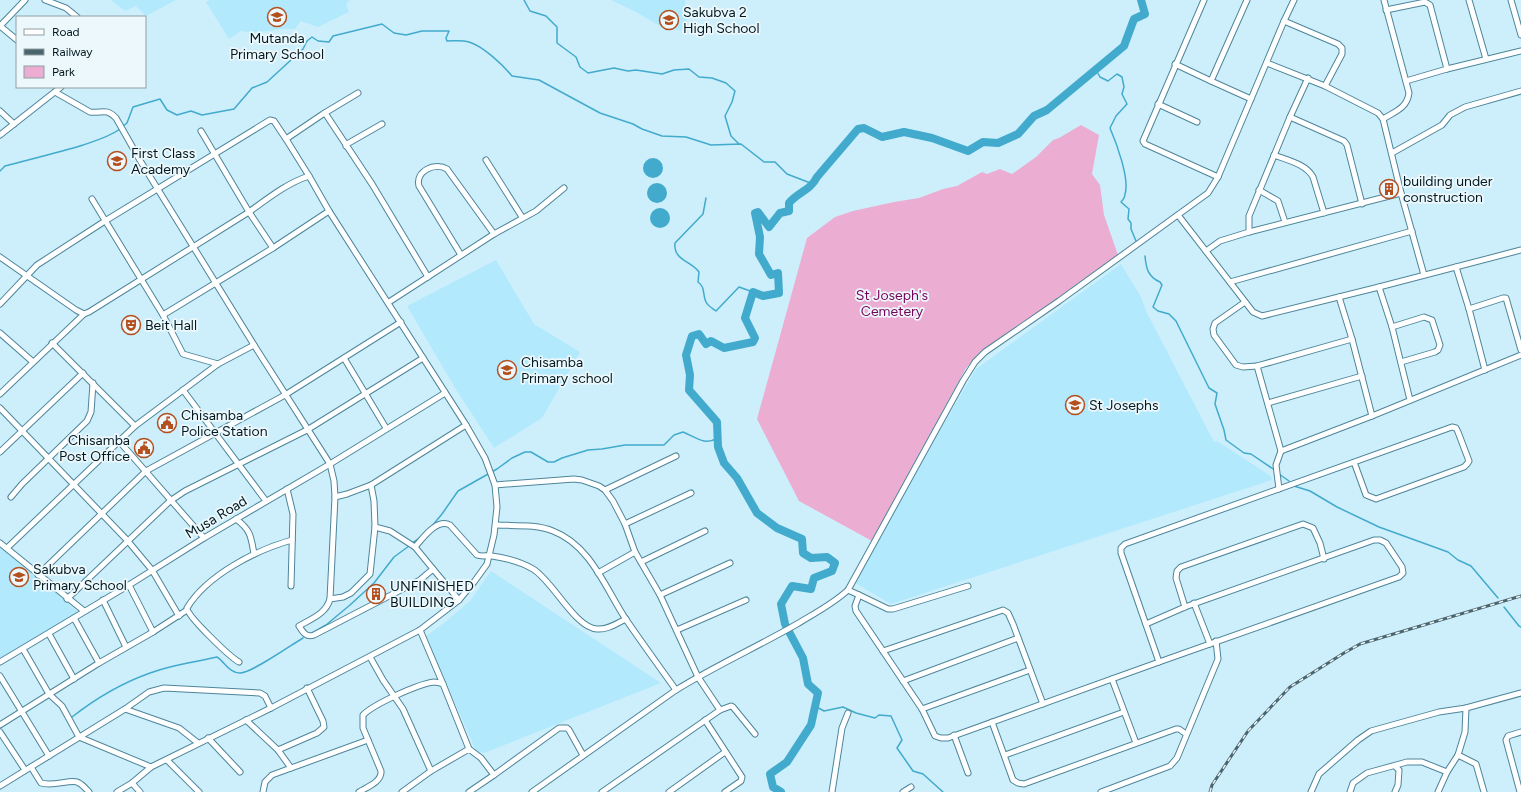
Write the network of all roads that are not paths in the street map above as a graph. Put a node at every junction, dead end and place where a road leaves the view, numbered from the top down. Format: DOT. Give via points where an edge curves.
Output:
graph roads {
  1 [pos="25,0"];
  2 [pos="45,0"];
  3 [pos="1204,0"];
  4 [pos="1247,0"];
  5 [pos="1294,0"];
  6 [pos="1384,0"];
  7 [pos="1469,0"];
  8 [pos="1511,0"];
  9 [pos="1386,10"];
  10 [pos="76,16"];
  11 [pos="1284,21"];
  12 [pos="0,26"];
  13 [pos="1521,35"];
  14 [pos="16,39"];
  15 [pos="1521,51"];
  16 [pos="1486,59"];
  17 [pos="1267,63"];
  18 [pos="1175,64"];
  19 [pos="1447,69"];
  20 [pos="1308,78"];
  21 [pos="1211,81"];
  22 [pos="1406,81"];
  23 [pos="1325,86"];
  24 [pos="60,88"];
  25 [pos="1521,91"];
  26 [pos="55,92"];
  27 [pos="358,93"];
  28 [pos="1251,99"];
  29 [pos="1158,104"];
  30 [pos="0,111"];
  31 [pos="325,113"];
  32 [pos="1290,117"];
  33 [pos="1383,119"];
  34 [pos="1197,122"];
  35 [pos="14,124"];
  36 [pos="382,124"];
  37 [pos="200,131"];
  38 [pos="0,135"];
  39 [pos="286,139"];
  40 [pos="346,146"];
  41 [pos="1392,153"];
  42 [pos="215,155"];
  43 [pos="1274,156"];
  44 [pos="486,160"];
  45 [pos="309,176"];
  46 [pos="1218,177"];
  47 [pos="564,188"];
  48 [pos="159,189"];
  49 [pos="1259,190"];
  50 [pos="1401,193"];
  51 [pos="92,199"];
  52 [pos="1362,204"];
  53 [pos="329,210"];
  54 [pos="249,212"];
  55 [pos="1324,213"];
  56 [pos="1178,215"];
  57 [pos="522,217"];
  58 [pos="105,221"];
  59 [pos="1285,222"];
  60 [pos="1412,231"];
  61 [pos="1249,232"];
  62 [pos="494,234"];
  63 [pos="193,246"];
  64 [pos="273,248"];
  65 [pos="1521,250"];
  66 [pos="1206,251"];
  67 [pos="461,255"];
  68 [pos="0,257"];
  69 [pos="1456,267"];
  70 [pos="1424,275"];
  71 [pos="27,276"];
  72 [pos="428,277"];
  73 [pos="140,280"];
  74 [pos="1230,282"];
  75 [pos="216,283"];
  76 [pos="1379,287"];
  77 [pos="1339,297"];
  78 [pos="389,302"];
  79 [pos="1245,302"];
  80 [pos="0,304"];
  81 [pos="1469,309"];
  82 [pos="84,314"];
  83 [pos="163,315"];
  84 [pos="401,322"];
  85 [pos="1392,327"];
  86 [pos="0,333"];
  87 [pos="1352,338"];
  88 [pos="52,343"];
  89 [pos="254,345"];
  90 [pos="1521,350"];
  91 [pos="1521,355"];
  92 [pos="344,358"];
  93 [pos="423,358"];
  94 [pos="33,362"];
  95 [pos="1401,362"];
  96 [pos="218,364"];
  97 [pos="1257,366"];
  98 [pos="1485,370"];
  99 [pos="83,373"];
  100 [pos="1362,376"];
  101 [pos="93,383"];
  102 [pos="183,390"];
  103 [pos="365,393"];
  104 [pos="445,393"];
  105 [pos="0,394"];
  106 [pos="285,395"];
  107 [pos="1410,400"];
  108 [pos="1268,403"];
  109 [pos="0,408"];
  110 [pos="1372,416"];
  111 [pos="466,425"];
  112 [pos="135,426"];
  113 [pos="386,428"];
  114 [pos="307,430"];
  115 [pos="22,432"];
  116 [pos="215,433"];
  117 [pos="119,441"];
  118 [pos="1280,450"];
  119 [pos="0,452"];
  120 [pos="676,456"];
  121 [pos="48,458"];
  122 [pos="1354,462"];
  123 [pos="238,464"];
  124 [pos="330,464"];
  125 [pos="146,471"];
  126 [pos="73,485"];
  127 [pos="371,485"];
  128 [pos="495,485"];
  129 [pos="287,489"];
  130 [pos="1279,489"];
  131 [pos="605,490"];
  132 [pos="691,493"];
  133 [pos="11,497"];
  134 [pos="335,497"];
  135 [pos="170,501"];
  136 [pos="266,501"];
  137 [pos="102,514"];
  138 [pos="236,520"];
  139 [pos="625,524"];
  140 [pos="496,525"];
  141 [pos="375,527"];
  142 [pos="705,531"];
  143 [pos="204,538"];
  144 [pos="128,540"];
  145 [pos="292,540"];
  146 [pos="0,542"];
  147 [pos="411,544"];
  148 [pos="7,548"];
  149 [pos="635,552"];
  150 [pos="254,554"];
  151 [pos="490,556"];
  152 [pos="1324,558"];
  153 [pos="641,562"];
  154 [pos="730,563"];
  155 [pos="433,569"];
  156 [pos="152,570"];
  157 [pos="598,573"];
  158 [pos="38,575"];
  159 [pos="129,585"];
  160 [pos="291,586"];
  161 [pos="968,586"];
  162 [pos="848,590"];
  163 [pos="660,595"];
  164 [pos="859,595"];
  165 [pos="68,599"];
  166 [pos="330,599"];
  167 [pos="103,600"];
  168 [pos="459,600"];
  169 [pos="746,600"];
  170 [pos="1194,603"];
  171 [pos="1185,607"];
  172 [pos="187,610"];
  173 [pos="84,611"];
  174 [pos="179,616"];
  175 [pos="74,618"];
  176 [pos="626,619"];
  177 [pos="1146,624"];
  178 [pos="420,630"];
  179 [pos="677,630"];
  180 [pos="153,632"];
  181 [pos="49,634"];
  182 [pos="1018,638"];
  183 [pos="1216,642"];
  184 [pos="1210,644"];
  185 [pos="126,647"];
  186 [pos="23,649"];
  187 [pos="883,651"];
  188 [pos="370,656"];
  189 [pos="0,662"];
  190 [pos="239,662"];
  191 [pos="1159,662"];
  192 [pos="99,663"];
  193 [pos="1030,670"];
  194 [pos="0,676"];
  195 [pos="698,676"];
  196 [pos="74,679"];
  197 [pos="1112,679"];
  198 [pos="903,681"];
  199 [pos="443,684"];
  200 [pos="307,688"];
  201 [pos="676,690"];
  202 [pos="1521,693"];
  203 [pos="49,694"];
  204 [pos="395,696"];
  205 [pos="1043,704"];
  206 [pos="271,708"];
  207 [pos="1466,708"];
  208 [pos="125,709"];
  209 [pos="922,709"];
  210 [pos="720,710"];
  211 [pos="22,712"];
  212 [pos="1124,712"];
  213 [pos="848,713"];
  214 [pos="246,720"];
  215 [pos="705,720"];
  216 [pos="992,722"];
  217 [pos="0,725"];
  218 [pos="0,732"];
  219 [pos="1521,732"];
  220 [pos="755,734"];
  221 [pos="1186,734"];
  222 [pos="954,735"];
  223 [pos="79,737"];
  224 [pos="208,738"];
  225 [pos="368,740"];
  226 [pos="198,743"];
  227 [pos="1136,743"];
  228 [pos="469,749"];
  229 [pos="278,750"];
  230 [pos="725,752"];
  231 [pos="583,755"];
  232 [pos="1005,755"];
  233 [pos="1458,755"];
  234 [pos="49,756"];
  235 [pos="167,760"];
  236 [pos="1395,766"];
  237 [pos="31,767"];
  238 [pos="151,767"];
  239 [pos="291,768"];
  240 [pos="25,770"];
  241 [pos="431,771"];
  242 [pos="240,772"];
  243 [pos="1447,772"];
  244 [pos="968,773"];
  245 [pos="494,775"];
  246 [pos="132,783"];
  247 [pos="0,786"];
  248 [pos="911,787"];
  249 [pos="88,792"];
  250 [pos="117,792"];
  251 [pos="140,792"];
  252 [pos="199,792"];
  253 [pos="263,792"];
  254 [pos="359,792"];
  255 [pos="402,792"];
  256 [pos="469,792"];
  257 [pos="532,792"];
  258 [pos="602,792"];
  259 [pos="669,792"];
  260 [pos="726,792"];
  261 [pos="832,792"];
  262 [pos="903,792"];
  263 [pos="1102,792"];
  264 [pos="1311,792"];
  265 [pos="1350,792"];
  266 [pos="1395,792"];
  267 [pos="1438,792"];
  268 [pos="1484,792"];
  269 [pos="1520,792"];
  1 -- 12 [label="street"];
  2 -- 10 [label="street" via="66,8"];
  3 -- 18 [label="street"];
  4 -- 21 [label="street"];
  5 -- 11 [label="street"];
  6 -- 9 [label="street"];
  7 -- 16 [label="street"];
  8 -- 13 [label="street"];
  9 -- 19 [label="street" via="1428,3"];
  9 -- 22 [label="street"];
  11 -- 17 [label="street"];
  11 -- 23 [label="street" via="1340,46 1342,54"];
  12 -- 14 [label="street"];
  15 -- 16 [label="street"];
  16 -- 19 [label="street"];
  17 -- 20 [label="street"];
  17 -- 28 [label="street"];
  18 -- 21 [label="street"];
  18 -- 29 [label="street"];
  19 -- 22 [label="street"];
  20 -- 23 [label="street"];
  20 -- 32 [label="street"];
  21 -- 28 [label="street"];
  22 -- 33 [label="street" via="1408,102"];
  23 -- 33 [label="street" via="1378,113"];
  24 -- 26 [label="street"];
  25 -- 41 [label="street" via="1465,107 1450,115 1442,125"];
  26 -- 35 [label="street"];
  26 -- 48 [label="street" via="90,112 104,111 112,114"];
  27 -- 31 [label="street"];
  28 -- 46 [label="street"];
  29 -- 34 [label="street"];
  29 -- 46 [label="street" via="1144,143"];
  30 -- 35 [label="street"];
  31 -- 39 [label="street"];
  31 -- 40 [label="street"];
  32 -- 43 [label="street"];
  32 -- 52 [label="street" via="1344,141"];
  33 -- 41 [label="street"];
  35 -- 38 [label="street"];
  36 -- 40 [label="street"];
  37 -- 42 [label="street"];
  39 -- 42 [label="street" via="274,121 270,120"];
  39 -- 45 [label="street"];
  40 -- 72 [label="street"];
  41 -- 50 [label="street"];
  42 -- 48 [label="street"];
  42 -- 54 [label="street"];
  43 -- 49 [label="street"];
  43 -- 55 [label="street" via="1310,171"];
  44 -- 57 [label="street"];
  45 -- 53 [label="street"];
  45 -- 54 [label="street" via="295,182"];
  46 -- 56 [label="street" via="1208,193"];
  47 -- 57 [label="street" via="536,210"];
  48 -- 58 [label="street"];
  48 -- 63 [label="street"];
  49 -- 59 [label="street" via="1278,201"];
  49 -- 61 [label="street" via="1249,216"];
  50 -- 52 [label="street"];
  50 -- 60 [label="street"];
  51 -- 58 [label="street"];
  52 -- 55 [label="street"];
  53 -- 64 [label="street"];
  53 -- 78 [label="street"];
  54 -- 63 [label="street"];
  54 -- 64 [label="street"];
  55 -- 59 [label="street"];
  56 -- 66 [label="street"];
  56 -- 162 [label="street" via="985,352 976,362 963,381"];
  57 -- 62 [label="street"];
  58 -- 71 [label="street" via="37,265"];
  58 -- 73 [label="street"];
  59 -- 61 [label="street"];
  60 -- 70 [label="street"];
  60 -- 74 [label="street"];
  61 -- 66 [label="street" via="1220,241"];
  62 -- 67 [label="street"];
  62 -- 67 [label="street" via="447,169 434,166 422,172 418,186"];
  63 -- 73 [label="street"];
  63 -- 75 [label="street"];
  64 -- 75 [label="street"];
  65 -- 69 [label="street"];
  66 -- 74 [label="street"];
  67 -- 72 [label="street"];
  68 -- 71 [label="street"];
  69 -- 70 [label="street"];
  69 -- 81 [label="street"];
  70 -- 76 [label="street"];
  71 -- 80 [label="street"];
  71 -- 82 [label="street"];
  72 -- 78 [label="street"];
  73 -- 82 [label="street"];
  73 -- 83 [label="street"];
  74 -- 79 [label="street"];
  75 -- 83 [label="street"];
  75 -- 89 [label="street"];
  76 -- 77 [label="street"];
  76 -- 85 [label="street"];
  77 -- 79 [label="street" via="1262,316 1253,312"];
  77 -- 87 [label="street"];
  78 -- 84 [label="street"];
  79 -- 97 [label="street" via="1215,323 1213,329 1236,365"];
  81 -- 90 [label="street" via="1506,298"];
  81 -- 98 [label="street"];
  82 -- 88 [label="street"];
  83 -- 96 [label="street" via="183,354"];
  84 -- 92 [label="street"];
  84 -- 93 [label="street"];
  85 -- 95 [label="street"];
  85 -- 95 [label="street" via="1428,318 1432,320 1440,345 1435,352"];
  86 -- 94 [label="street"];
  87 -- 97 [label="street"];
  87 -- 100 [label="street"];
  88 -- 94 [label="street"];
  88 -- 99 [label="street"];
  89 -- 96 [label="street"];
  89 -- 106 [label="street"];
  91 -- 98 [label="street"];
  92 -- 103 [label="street"];
  92 -- 106 [label="street"];
  93 -- 103 [label="street"];
  93 -- 104 [label="street"];
  94 -- 105 [label="street"];
  95 -- 107 [label="street"];
  96 -- 102 [label="street"];
  97 -- 108 [label="street"];
  98 -- 107 [label="street"];
  99 -- 101 [label="street"];
  99 -- 115 [label="street"];
  100 -- 108 [label="street"];
  100 -- 110 [label="street"];
  101 -- 112 [label="street"];
  101 -- 121 [label="street" via="90,417"];
  102 -- 112 [label="street"];
  102 -- 116 [label="street"];
  103 -- 113 [label="street"];
  103 -- 114 [label="street"];
  104 -- 111 [label="street"];
  104 -- 113 [label="street, Musa Road"];
  106 -- 114 [label="street"];
  106 -- 116 [label="street"];
  107 -- 110 [label="street"];
  108 -- 118 [label="street"];
  109 -- 115 [label="street"];
  110 -- 118 [label="street"];
  111 -- 127 [label="street"];
  111 -- 128 [label="street" via="485,458"];
  112 -- 117 [label="street"];
  113 -- 124 [label="street, Musa Road"];
  114 -- 123 [label="street"];
  114 -- 124 [label="street"];
  115 -- 119 [label="street"];
  115 -- 121 [label="street"];
  116 -- 123 [label="street"];
  116 -- 125 [label="street"];
  117 -- 125 [label="street"];
  117 -- 126 [label="street"];
  118 -- 130 [label="street" via="1276,465"];
  120 -- 131 [label="street"];
  121 -- 126 [label="street"];
  121 -- 133 [label="street"];
  122 -- 122 [label="street" via="1452,427 1456,428 1469,461 1464,467 1376,499 1366,495"];
  122 -- 130 [label="street"];
  123 -- 135 [label="street"];
  123 -- 136 [label="street"];
  124 -- 129 [label="street, Musa Road"];
  124 -- 134 [label="street"];
  125 -- 135 [label="street"];
  125 -- 137 [label="street"];
  126 -- 137 [label="street"];
  126 -- 148 [label="street"];
  127 -- 134 [label="street"];
  127 -- 141 [label="street"];
  128 -- 131 [label="street" via="574,479"];
  128 -- 140 [label="street" via="498,507"];
  129 -- 136 [label="street, Musa Road"];
  129 -- 145 [label="street" via="292,514"];
  130 -- 177 [label="street" via="1125,544 1121,548"];
  131 -- 139 [label="street" via="614,501"];
  132 -- 139 [label="street"];
  134 -- 166 [label="street"];
  135 -- 143 [label="street"];
  135 -- 144 [label="street"];
  136 -- 138 [label="street, Musa Road"];
  137 -- 144 [label="street"];
  137 -- 158 [label="street"];
  138 -- 143 [label="street, Musa Road"];
  138 -- 150 [label="street" via="251,535"];
  139 -- 149 [label="street"];
  140 -- 151 [label="street"];
  140 -- 157 [label="street" via="553,530 577,546"];
  141 -- 147 [label="street" via="390,531"];
  141 -- 166 [label="street" via="370,574 352,593"];
  142 -- 153 [label="street"];
  143 -- 156 [label="street, Musa Road"];
  144 -- 156 [label="street"];
  144 -- 165 [label="street"];
  145 -- 150 [label="street"];
  145 -- 160 [label="street"];
  146 -- 148 [label="street"];
  147 -- 151 [label="street" via="444,523 450,525 477,555"];
  147 -- 155 [label="street"];
  148 -- 158 [label="street"];
  149 -- 153 [label="street"];
  149 -- 157 [label="street"];
  150 -- 172 [label="street" via="202,588"];
  151 -- 168 [label="street" via="488,564"];
  151 -- 176 [label="street" via="506,558 534,570 544,578 580,621 588,626 597,629 609,627"];
  152 -- 170 [label="street"];
  152 -- 171 [label="street" via="1313,528 1303,524 1181,567 1176,578"];
  152 -- 183 [label="street" via="1380,540 1386,543 1402,567 1402,573 1399,577"];
  153 -- 163 [label="street"];
  154 -- 163 [label="street"];
  155 -- 166 [label="street" via="420,580 308,636 299,626 325,610"];
  155 -- 168 [label="street"];
  156 -- 159 [label="street, Musa Road"];
  156 -- 174 [label="street"];
  157 -- 176 [label="street"];
  158 -- 165 [label="street"];
  159 -- 167 [label="street, Musa Road"];
  159 -- 180 [label="street"];
  161 -- 164 [label="street" via="893,609"];
  162 -- 164 [label="street"];
  162 -- 195 [label="street" via="836,601 784,632"];
  163 -- 179 [label="street"];
  164 -- 187 [label="street" via="856,611"];
  165 -- 173 [label="street"];
  167 -- 173 [label="street, Musa Road"];
  167 -- 185 [label="street"];
  168 -- 178 [label="street"];
  169 -- 179 [label="street"];
  170 -- 171 [label="street"];
  170 -- 184 [label="street"];
  171 -- 177 [label="street"];
  172 -- 174 [label="street"];
  172 -- 190 [label="street" via="227,653"];
  173 -- 175 [label="street, Musa Road"];
  174 -- 180 [label="street"];
  175 -- 181 [label="street, Musa Road"];
  175 -- 192 [label="street"];
  176 -- 201 [label="street"];
  177 -- 191 [label="street"];
  178 -- 188 [label="street"];
  178 -- 199 [label="street"];
  179 -- 195 [label="street"];
  180 -- 185 [label="street"];
  181 -- 186 [label="street, Musa Road"];
  181 -- 196 [label="street"];
  182 -- 187 [label="street" via="1008,613 1003,610"];
  182 -- 193 [label="street"];
  182 -- 198 [label="street"];
  183 -- 184 [label="street"];
  183 -- 221 [label="street" via="1218,659"];
  184 -- 191 [label="street"];
  185 -- 192 [label="street"];
  186 -- 189 [label="street, Musa Road"];
  186 -- 203 [label="street"];
  187 -- 198 [label="street"];
  188 -- 200 [label="street"];
  188 -- 204 [label="street"];
  191 -- 197 [label="street"];
  192 -- 196 [label="street"];
  193 -- 205 [label="street"];
  193 -- 209 [label="street"];
  194 -- 211 [label="street"];
  195 -- 201 [label="street"];
  195 -- 210 [label="street"];
  196 -- 203 [label="street"];
  197 -- 205 [label="street"];
  197 -- 212 [label="street"];
  198 -- 209 [label="street"];
  199 -- 204 [label="street" via="433,682"];
  199 -- 228 [label="street"];
  200 -- 206 [label="street"];
  200 -- 229 [label="street" via="324,727 317,733"];
  201 -- 231 [label="street"];
  202 -- 207 [label="street"];
  203 -- 211 [label="street"];
  203 -- 223 [label="street" via="62,706"];
  204 -- 225 [label="street" via="363,716 363,728"];
  204 -- 241 [label="street"];
  205 -- 216 [label="street"];
  206 -- 208 [label="street" via="260,693 164,688 149,692"];
  206 -- 214 [label="street"];
  207 -- 233 [label="street" via="1465,732"];
  207 -- 264 [label="street" via="1439,712 1372,731 1319,774"];
  208 -- 223 [label="street"];
  208 -- 226 [label="street" via="173,726"];
  209 -- 222 [label="street" via="935,736 941,738"];
  210 -- 215 [label="street"];
  210 -- 220 [label="street" via="733,707"];
  211 -- 217 [label="street"];
  211 -- 234 [label="street"];
  212 -- 227 [label="street"];
  212 -- 232 [label="street"];
  213 -- 261 [label="street" via="842,728"];
  214 -- 224 [label="street"];
  214 -- 229 [label="street"];
  215 -- 230 [label="street"];
  215 -- 258 [label="street"];
  216 -- 222 [label="street"];
  216 -- 232 [label="street"];
  218 -- 240 [label="street"];
  219 -- 269 [label="street" via="1508,736 1506,740"];
  221 -- 227 [label="street" via="1176,729"];
  221 -- 263 [label="street" via="1177,758 1170,766"];
  222 -- 244 [label="street"];
  223 -- 234 [label="street"];
  223 -- 238 [label="street"];
  224 -- 226 [label="street"];
  224 -- 242 [label="street"];
  225 -- 239 [label="street"];
  225 -- 254 [label="street" via="382,776"];
  226 -- 235 [label="street"];
  227 -- 232 [label="street" via="1024,784 1014,780"];
  228 -- 241 [label="street"];
  228 -- 245 [label="street" via="481,758"];
  229 -- 239 [label="street"];
  230 -- 259 [label="street"];
  230 -- 260 [label="street" via="742,778"];
  231 -- 245 [label="street" via="570,730 559,728"];
  231 -- 257 [label="street"];
  233 -- 243 [label="street"];
  233 -- 268 [label="street" via="1476,764"];
  234 -- 237 [label="street"];
  235 -- 238 [label="street"];
  235 -- 252 [label="street"];
  236 -- 243 [label="street" via="1407,762 1422,762"];
  236 -- 265 [label="street" via="1367,773 1353,783"];
  236 -- 266 [label="street" via="1398,770 1398,785"];
  237 -- 240 [label="street"];
  237 -- 249 [label="street" via="41,783 56,785 77,781"];
  238 -- 246 [label="street"];
  239 -- 253 [label="street" via="268,778"];
  240 -- 247 [label="street"];
  241 -- 255 [label="street"];
  243 -- 267 [label="street"];
  245 -- 256 [label="street"];
  246 -- 250 [label="street"];
  246 -- 251 [label="street"];
  248 -- 262 [label="street"];
}
